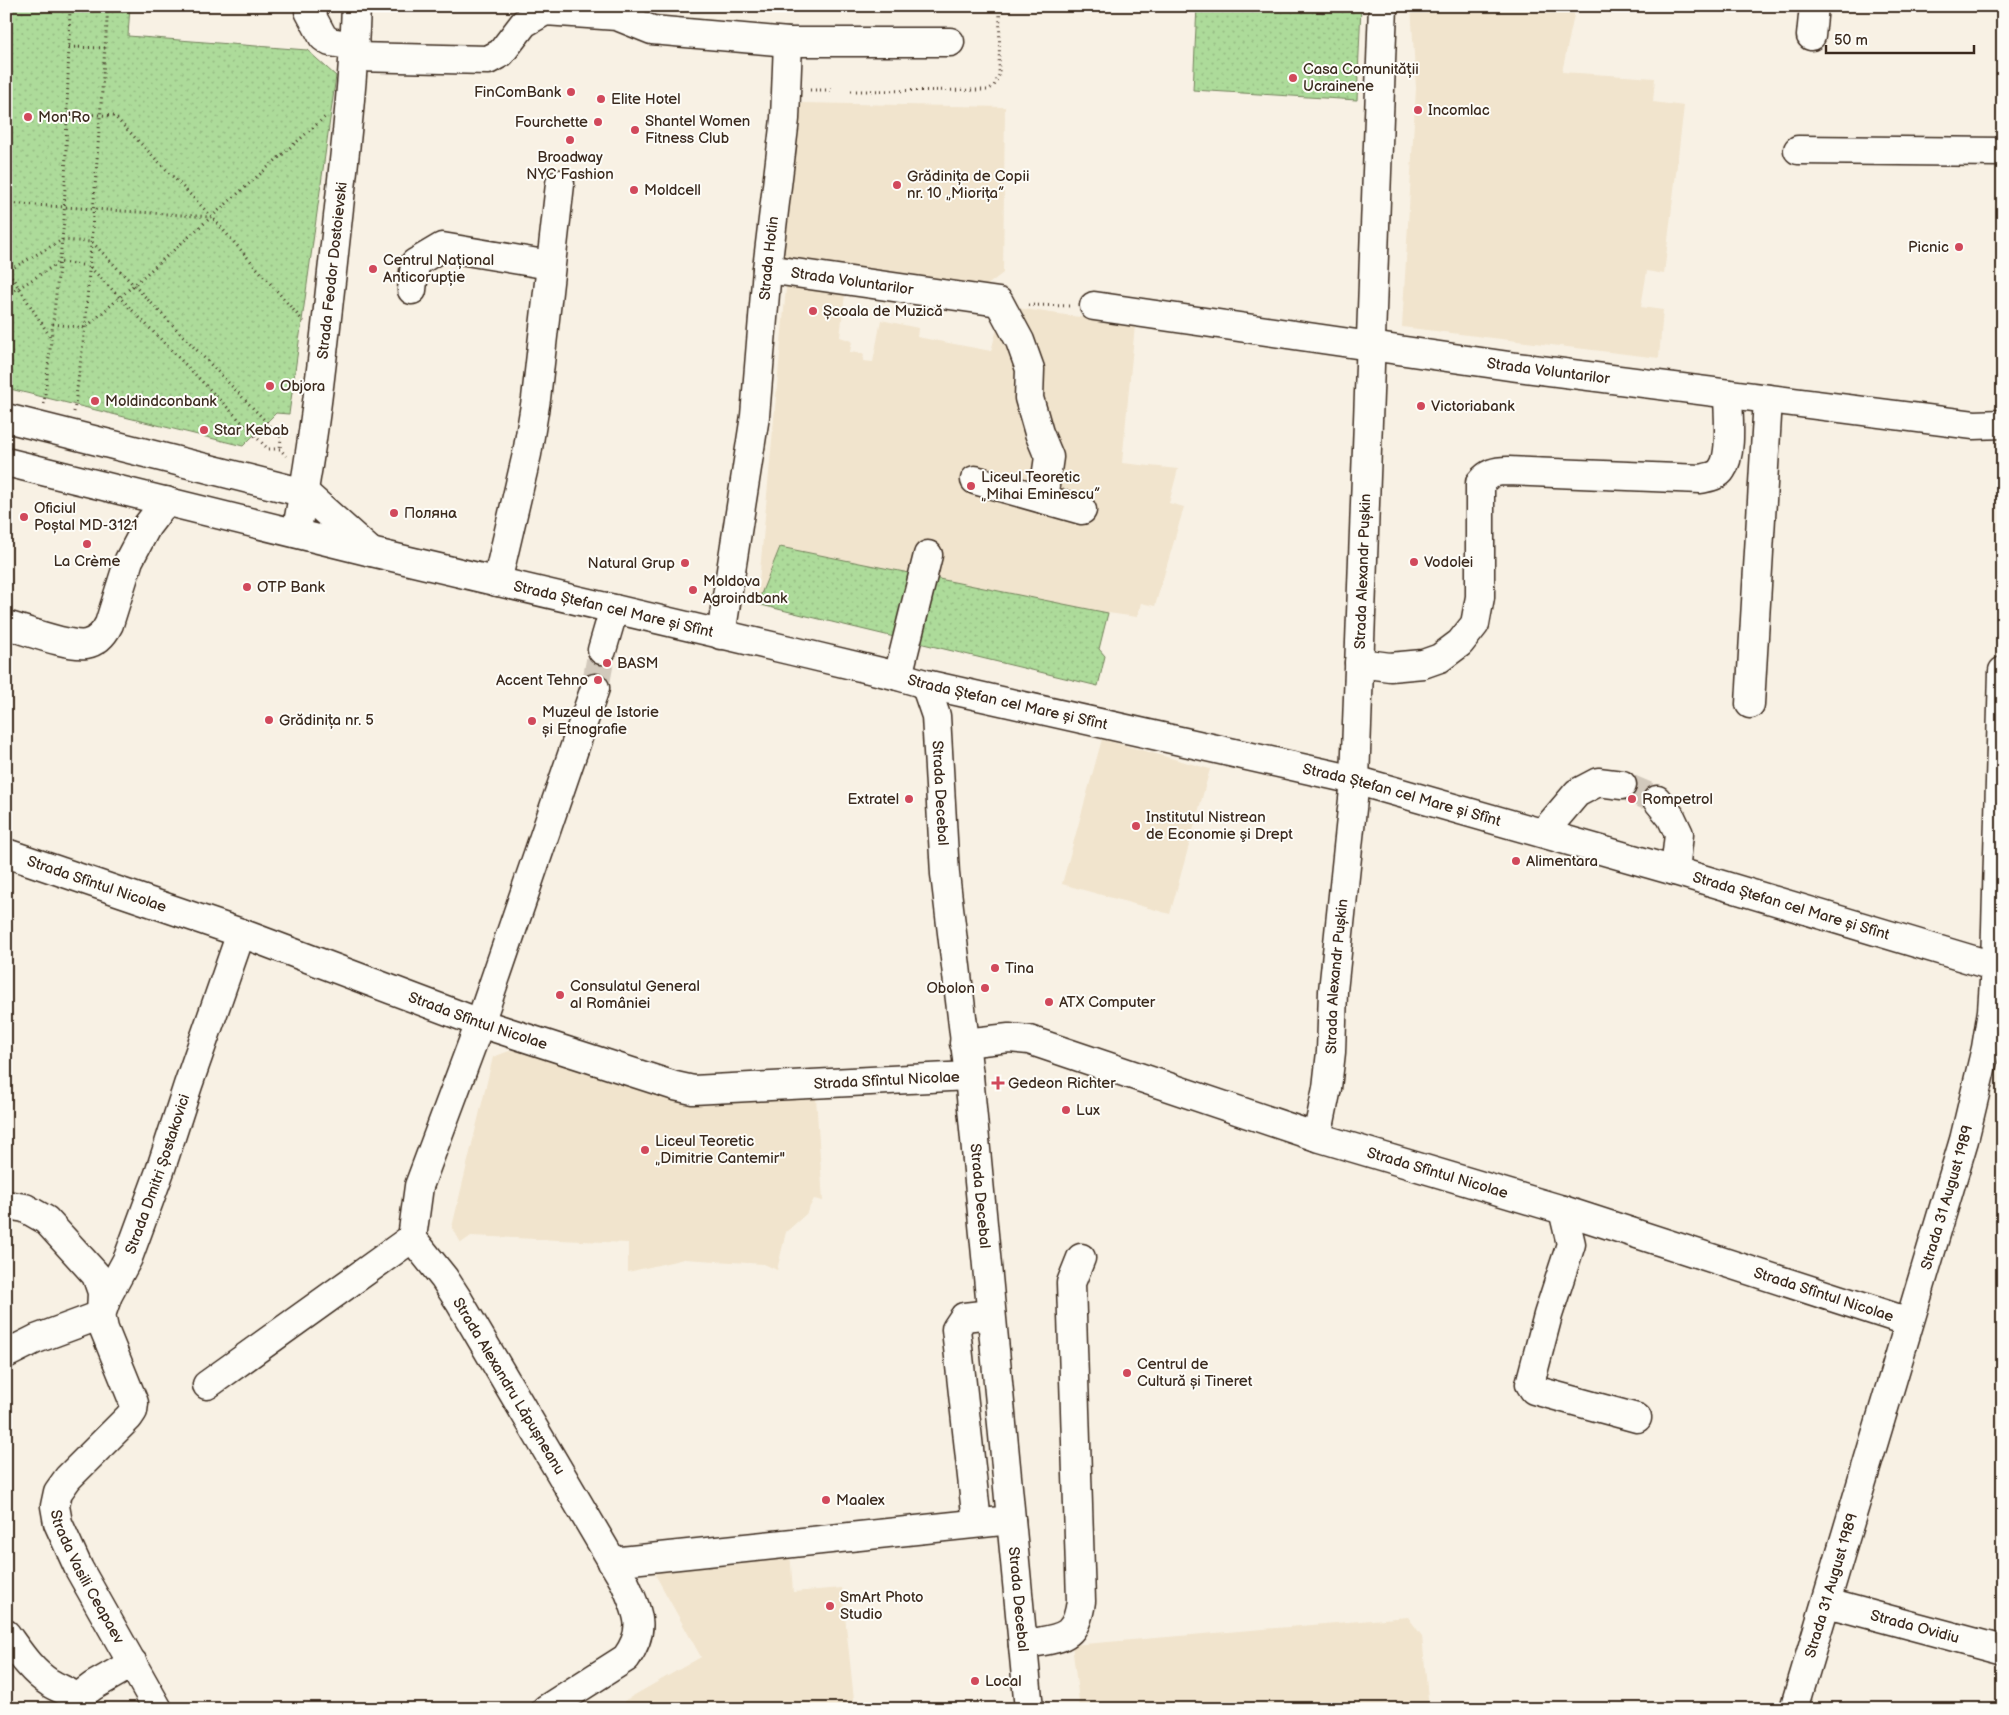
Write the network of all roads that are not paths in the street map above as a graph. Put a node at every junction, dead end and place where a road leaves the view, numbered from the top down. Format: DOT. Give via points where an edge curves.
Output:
graph roads {
  1 [pos="309,6"];
  2 [pos="356,6"];
  3 [pos="1382,6"];
  4 [pos="1814,6"];
  5 [pos="1812,36"];
  6 [pos="788,42"];
  7 [pos="950,42"];
  8 [pos="354,52"];
  9 [pos="1798,150"];
  10 [pos="2003,152"];
  11 [pos="560,184"];
  12 [pos="550,265"];
  13 [pos="767,269"];
  14 [pos="412,290"];
  15 [pos="1094,306"];
  16 [pos="1370,346"];
  17 [pos="1728,394"];
  18 [pos="1768,399"];
  19 [pos="6,418"];
  20 [pos="2003,424"];
  21 [pos="6,462"];
  22 [pos="975,480"];
  23 [pos="305,493"];
  24 [pos="1043,499"];
  25 [pos="166,501"];
  26 [pos="1082,510"];
  27 [pos="296,534"];
  28 [pos="371,552"];
  29 [pos="928,555"];
  30 [pos="497,582"];
  31 [pos="614,609"];
  32 [pos="6,625"];
  33 [pos="721,634"];
  34 [pos="602,650"];
  35 [pos="1359,662"];
  36 [pos="2003,671"];
  37 [pos="898,676"];
  38 [pos="925,684"];
  39 [pos="595,688"];
  40 [pos="1750,704"];
  41 [pos="1355,780"];
  42 [pos="1622,785"];
  43 [pos="1657,800"];
  44 [pos="1543,833"];
  45 [pos="6,853"];
  46 [pos="1675,871"];
  47 [pos="241,933"];
  48 [pos="1999,967"];
  49 [pos="480,1023"];
  50 [pos="964,1043"];
  51 [pos="969,1076"];
  52 [pos="1317,1137"];
  53 [pos="6,1205"];
  54 [pos="1562,1210"];
  55 [pos="412,1238"];
  56 [pos="1081,1258"];
  57 [pos="991,1314"];
  58 [pos="100,1315"];
  59 [pos="1909,1322"];
  60 [pos="6,1354"];
  61 [pos="207,1386"];
  62 [pos="1637,1418"];
  63 [pos="1011,1520"];
  64 [pos="977,1523"];
  65 [pos="612,1562"];
  66 [pos="1827,1603"];
  67 [pos="6,1634"];
  68 [pos="1023,1645"];
  69 [pos="2003,1650"];
  70 [pos="132,1663"];
  71 [pos="79,1703"];
  72 [pos="158,1709"];
  73 [pos="546,1709"];
  74 [pos="1029,1709"];
  75 [pos="1794,1709"];
  1 -- 8 [label="street" via="324,37"];
  2 -- 8 [label="street, Strada Fеodor Dostoievski"];
  3 -- 16 [label="street, Strada Alexandr Pușkin"];
  4 -- 5 [label="street"];
  6 -- 7 [label="street"];
  6 -- 8 [label="street" via="652,30 617,16 544,11 524,23 501,53 488,60"];
  6 -- 13 [label="street, Strada Hotin" via="786,119"];
  8 -- 23 [label="street, Strada Fеodor Dostoievski" via="324,346"];
  9 -- 10 [label="street"];
  11 -- 12 [label="street"];
  12 -- 14 [label="street" via="442,247 415,263"];
  12 -- 30 [label="street" via="527,454"];
  13 -- 24 [label="street, Strada Voluntarilor" via="999,302 1020,341 1030,369 1029,398 1048,456"];
  13 -- 33 [label="street, Strada Hotin" via="755,416"];
  15 -- 16 [label="street, Strada Voluntarilor"];
  16 -- 17 [label="street, Strada Voluntarilor"];
  16 -- 35 [label="street, Strada Alexandr Pușkin"];
  17 -- 18 [label="street, Strada Voluntarilor"];
  17 -- 35 [label="street" via="1726,462 1722,471 1711,477 1508,471 1494,471 1486,476 1480,483 1480,597 1475,624 1460,643 1440,658 1423,664 1390,667"];
  18 -- 20 [label="street, Strada Voluntarilor" via="1974,425"];
  18 -- 40 [label="street"];
  19 -- 23 [label="street"];
  21 -- 25 [label="street, Strada Ștefan cel Mare și Sfînt"];
  22 -- 24 [label="street"];
  23 -- 27 [label="street, Strada Fеodor Dostoievski"];
  23 -- 28 [label="street"];
  24 -- 26 [label="street"];
  25 -- 27 [label="street, Strada Ștefan cel Mare și Sfînt"];
  25 -- 32 [label="street" via="147,526 129,560 109,624 96,640 74,644"];
  27 -- 28 [label="street, Strada Ștefan cel Mare și Sfînt"];
  28 -- 30 [label="street, Strada Ștefan cel Mare și Sfînt"];
  29 -- 37 [label="street"];
  30 -- 31 [label="street, Strada Ștefan cel Mare și Sfînt"];
  31 -- 33 [label="street, Strada Ștefan cel Mare și Sfînt"];
  31 -- 34 [label="street"];
  33 -- 37 [label="street, Strada Ștefan cel Mare și Sfînt"];
  35 -- 41 [label="street, Strada Alexandr Pușkin"];
  36 -- 48 [label="street, Strada 31 August 1989"];
  37 -- 38 [label="street, Strada Ștefan cel Mare și Sfînt"];
  38 -- 41 [label="street, Strada Ștefan cel Mare și Sfînt"];
  38 -- 50 [label="street, Strada Decebal" via="936,716 945,874"];
  39 -- 49 [label="street"];
  41 -- 44 [label="street, Strada Ștefan cel Mare și Sfînt"];
  41 -- 52 [label="street, Strada Alexandr Pușkin" via="1333,991 1331,1052"];
  42 -- 44 [label="street" via="1598,782 1577,792"];
  43 -- 46 [label="street" via="1671,817 1679,834"];
  44 -- 46 [label="street, Strada Ștefan cel Mare și Sfînt"];
  45 -- 47 [label="street, Strada Sfîntul Nicolae"];
  46 -- 48 [label="street, Strada Ștefan cel Mare și Sfînt"];
  47 -- 49 [label="street, Strada Sfîntul Nicolae"];
  47 -- 58 [label="street, Strada Dmitri Șostakovici" via="154,1188 128,1258"];
  48 -- 59 [label="street, Strada 31 August 1989" via="1978,1088"];
  49 -- 51 [label="street, Strada Sfîntul Nicolae" via="693,1090"];
  49 -- 55 [label="street" via="419,1186"];
  50 -- 51 [label="street, Strada Decebal"];
  50 -- 52 [label="street, Strada Sfîntul Nicolae" via="1009,1038 1029,1040"];
  51 -- 57 [label="street, Strada Decebal"];
  52 -- 54 [label="street, Strada Sfîntul Nicolae"];
  53 -- 58 [label="street" via="25,1208 46,1220 83,1259 96,1275 102,1292"];
  54 -- 59 [label="street, Strada Sfîntul Nicolae"];
  54 -- 62 [label="street" via="1571,1244 1530,1384 1534,1390"];
  55 -- 61 [label="street"];
  55 -- 65 [label="street, Strada Alexandru Lăpușneanu" via="459,1301"];
  56 -- 68 [label="street" via="1071,1283 1079,1617 1071,1632"];
  57 -- 63 [label="street, Strada Decebal"];
  57 -- 64 [label="street" via="964,1317 956,1330"];
  58 -- 60 [label="street"];
  58 -- 70 [label="street, Strada Vasili Ceapaev" via="114,1358 134,1402 133,1411 68,1478 58,1492 55,1506 58,1523 79,1569"];
  59 -- 66 [label="street, Strada 31 August 1989"];
  63 -- 64 [label="street"];
  63 -- 68 [label="street, Strada Decebal"];
  64 -- 65 [label="street"];
  65 -- 73 [label="street, Strada Alexandru Lăpușneanu" via="638,1614 639,1634 634,1648 626,1658"];
  66 -- 69 [label="street, Strada Ovidiu"];
  66 -- 75 [label="street, Strada 31 August 1989"];
  67 -- 71 [label="street" via="31,1667 51,1684 71,1693"];
  68 -- 74 [label="street, Strada Decebal"];
  70 -- 71 [label="street" via="93,1686"];
  70 -- 72 [label="street, Strada Vasili Ceapaev"];
}
